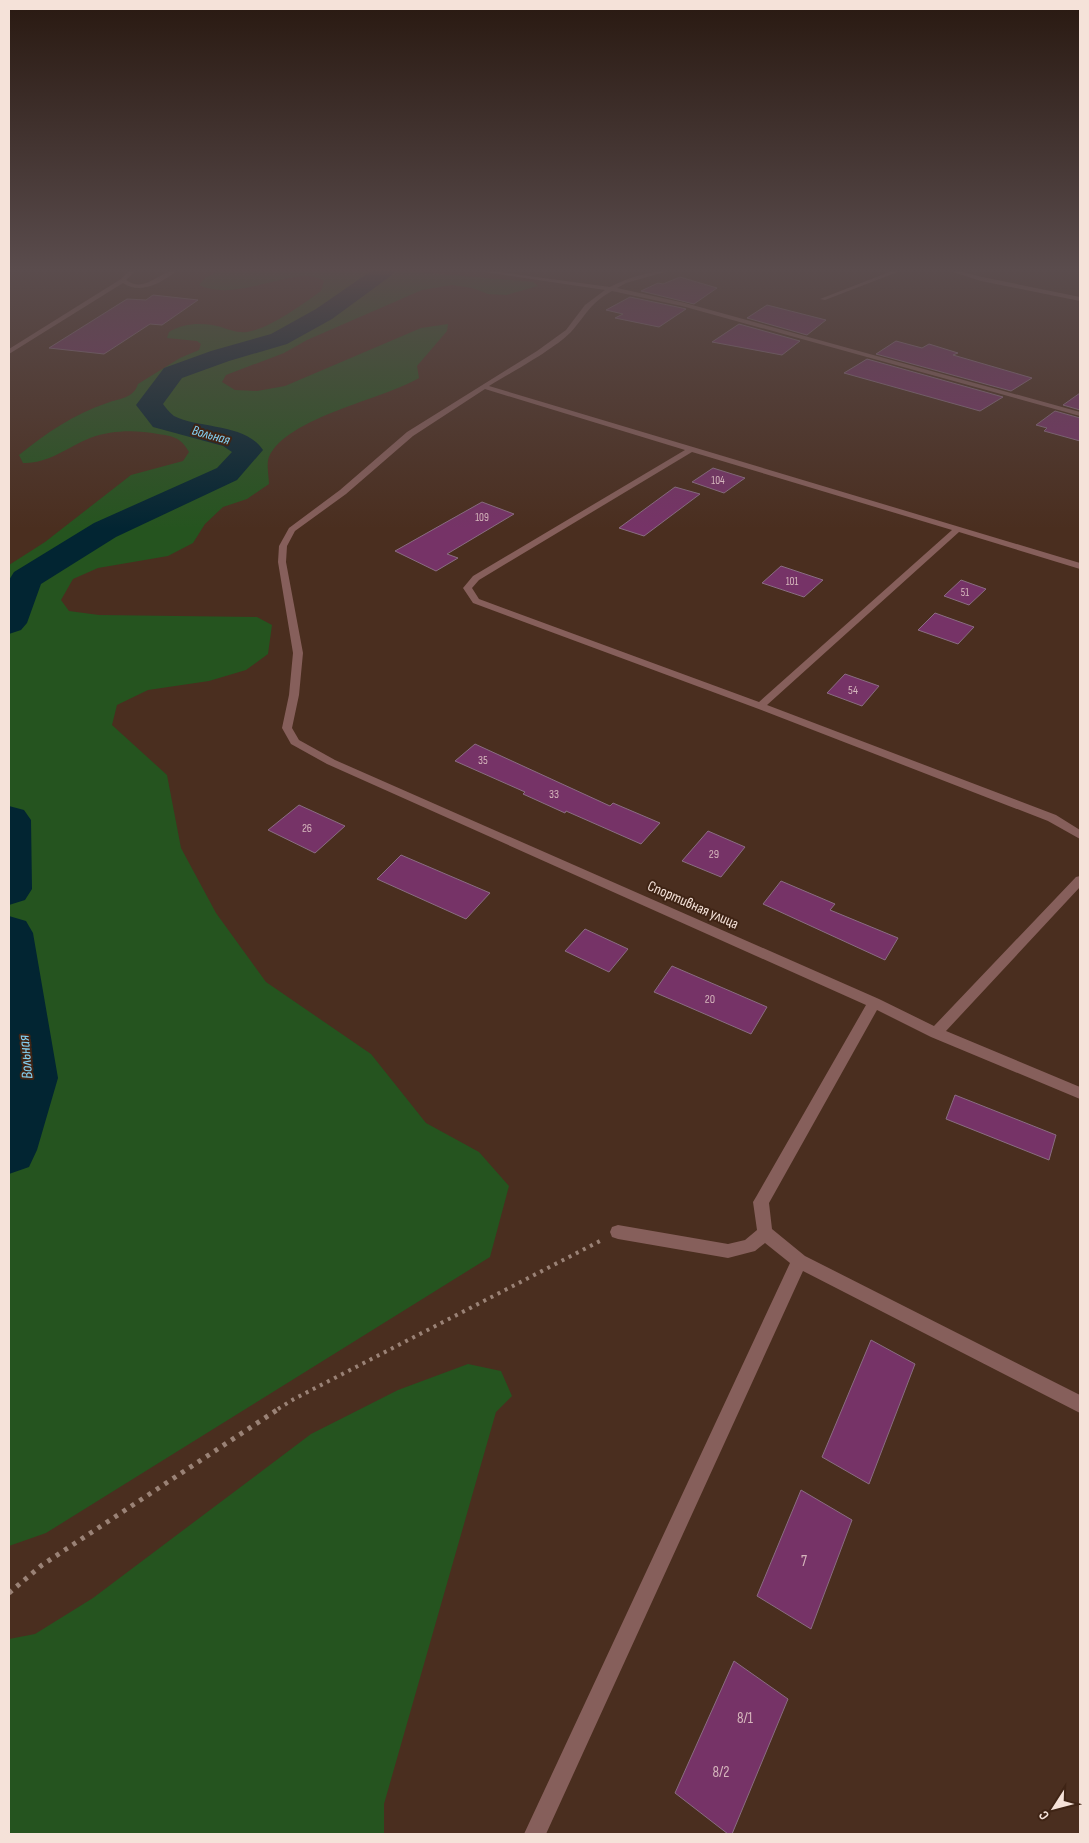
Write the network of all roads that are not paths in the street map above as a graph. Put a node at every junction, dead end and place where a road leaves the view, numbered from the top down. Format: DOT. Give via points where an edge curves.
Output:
graph roads {
  1 [pos="529,357"];
  2 [pos="877,357"];
  3 [pos="484,387"];
  4 [pos="1080,414"];
  5 [pos="692,449"];
  6 [pos="957,530"];
  7 [pos="1080,566"];
  8 [pos="760,706"];
  9 [pos="1080,835"];
  10 [pos="1080,880"];
  11 [pos="874,1003"];
  12 [pos="936,1032"];
  13 [pos="1080,1093"];
  14 [pos="618,1232"];
  15 [pos="765,1233"];
  16 [pos="799,1261"];
  17 [pos="1080,1404"];
  18 [pos="535,1834"];
  1 -- 3 [label="street"];
  2 -- 4 [label="street"];
  3 -- 5 [label="street"];
  3 -- 11 [label="street, Спортивная улица" via="410,434 343,492 292,530 283,546 282,562 298,653 287,728 295,742 331,762"];
  5 -- 6 [label="street"];
  5 -- 8 [label="street" via="476,578 468,588 476,601"];
  6 -- 7 [label="street"];
  6 -- 8 [label="street"];
  8 -- 9 [label="street" via="1052,818"];
  10 -- 12 [label="street"];
  11 -- 12 [label="street, Спортивная улица"];
  11 -- 15 [label="street" via="761,1202"];
  12 -- 13 [label="street, Спортивная улица"];
  14 -- 15 [label="street" via="728,1251 749,1246"];
  15 -- 16 [label="street"];
  16 -- 17 [label="street"];
  16 -- 18 [label="street"];
}
